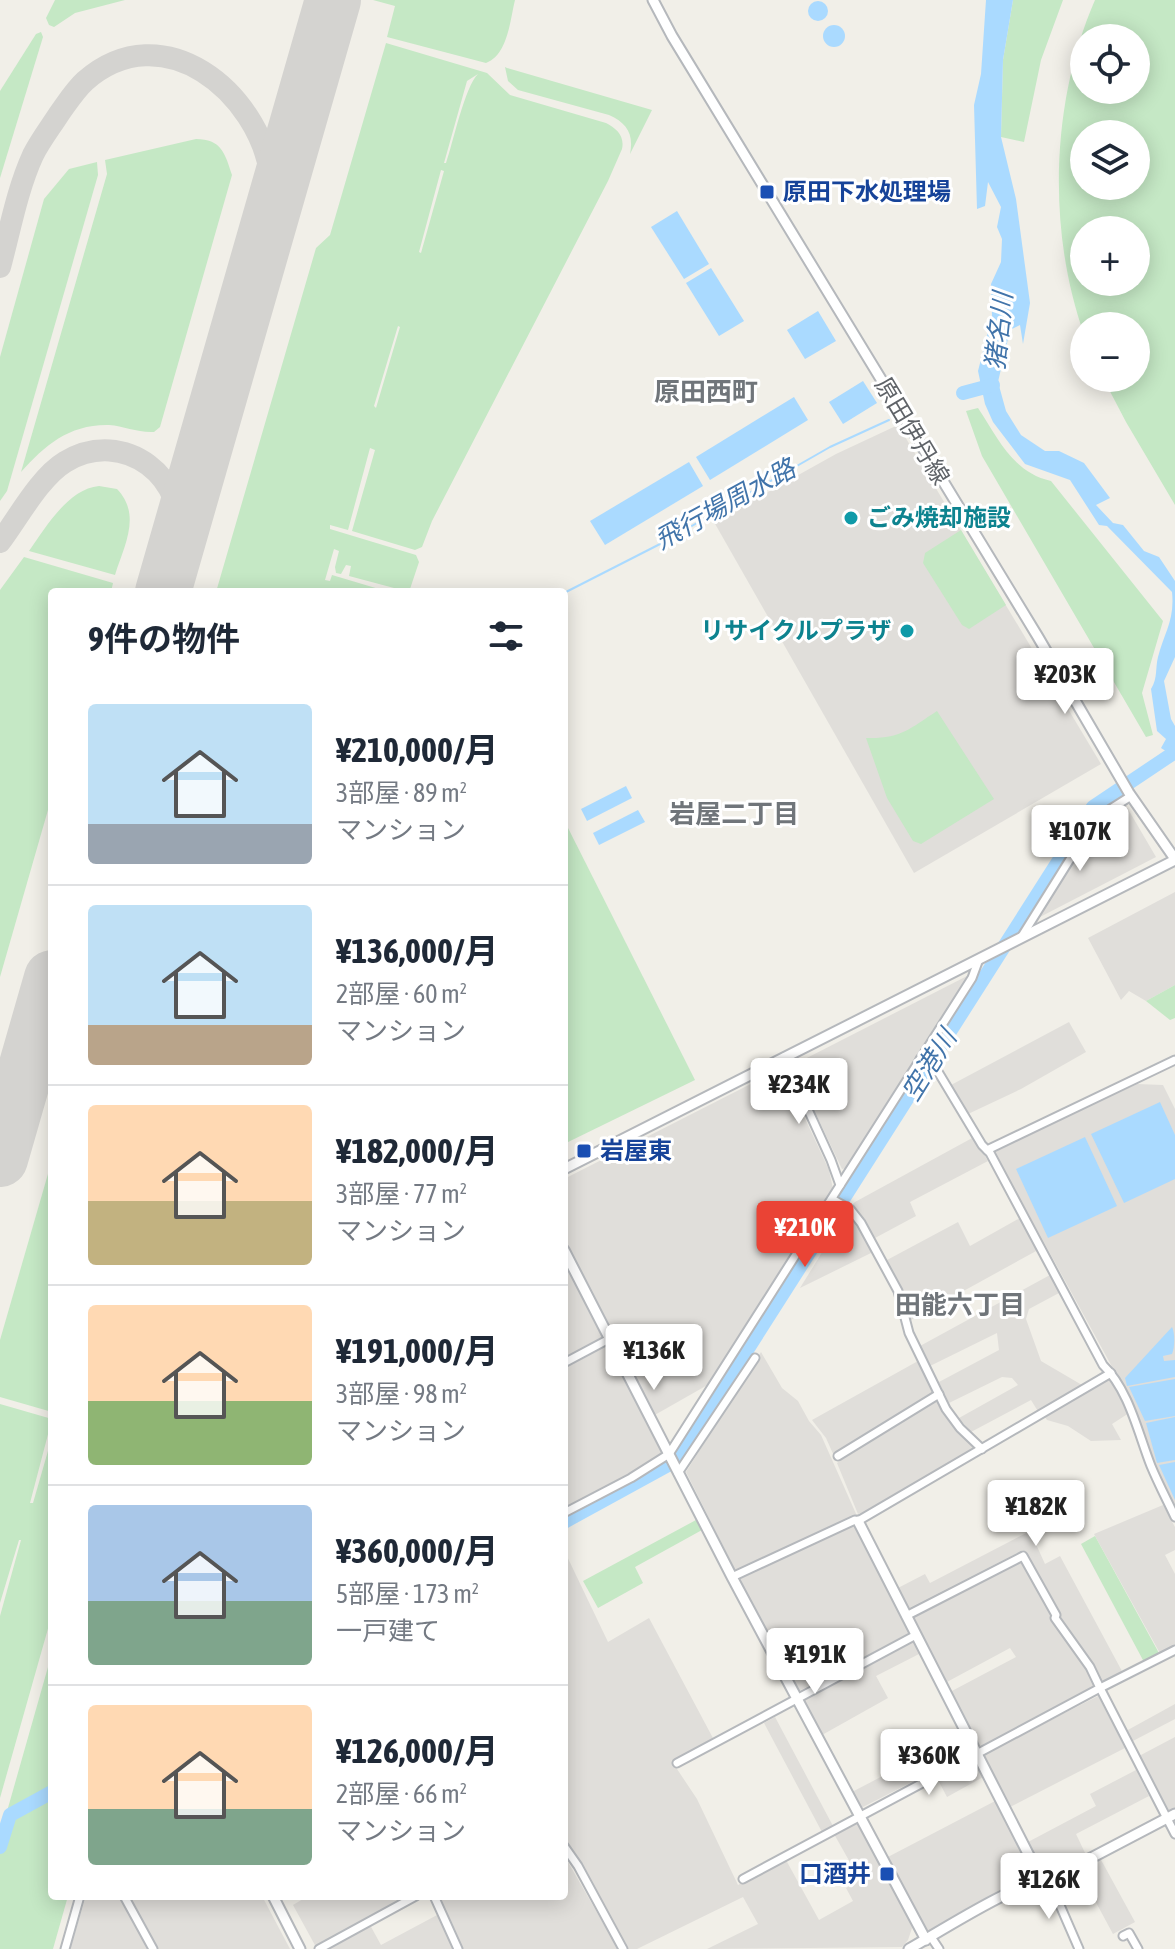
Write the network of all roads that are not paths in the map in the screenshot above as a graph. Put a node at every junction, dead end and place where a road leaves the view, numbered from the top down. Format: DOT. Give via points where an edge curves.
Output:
graph roads {
  1 [pos="653,0"];
  2 [pos="1130,794"];
  3 [pos="1175,859"];
  4 [pos="1020,938"];
  5 [pos="982,958"];
  6 [pos="784,1057"];
  7 [pos="922,1060"];
  8 [pos="1175,1060"];
  9 [pos="987,1150"];
  10 [pos="568,1167"];
  11 [pos="840,1185"];
  12 [pos="834,1200"];
  13 [pos="568,1258"];
  14 [pos="609,1339"];
  15 [pos="755,1358"];
  16 [pos="568,1361"];
  17 [pos="1111,1373"];
  18 [pos="939,1394"];
  19 [pos="982,1449"];
  20 [pos="838,1456"];
  21 [pos="673,1464"];
  22 [pos="568,1511"];
  23 [pos="1175,1517"];
  24 [pos="858,1521"];
  25 [pos="732,1577"];
  26 [pos="906,1616"];
  27 [pos="916,1635"];
  28 [pos="1175,1650"];
  29 [pos="1100,1688"];
  30 [pos="798,1699"];
  31 [pos="977,1754"];
  32 [pos="677,1763"];
  33 [pos="860,1816"];
  34 [pos="1170,1817"];
  35 [pos="1175,1834"];
  36 [pos="568,1852"];
  37 [pos="743,1879"];
  38 [pos="1045,1879"];
  39 [pos="79,1900"];
  40 [pos="126,1900"];
  41 [pos="275,1900"];
  42 [pos="409,1900"];
  43 [pos="436,1900"];
  44 [pos="1128,1933"];
  45 [pos="928,1938"];
  46 [pos="65,1949"];
  47 [pos="153,1949"];
  48 [pos="300,1949"];
  49 [pos="319,1949"];
  50 [pos="458,1949"];
  51 [pos="623,1949"];
  52 [pos="909,1949"];
  53 [pos="939,1949"];
  54 [pos="1079,1949"];
  55 [pos="1138,1949"];
  1 -- 2 [label="street, 原田伊丹線"];
  2 -- 3 [label="street, 原田伊丹線"];
  2 -- 4 [label="street" via="1087,832"];
  3 -- 4 [label="street"];
  4 -- 5 [label="street"];
  5 -- 6 [label="street"];
  5 -- 7 [label="street"];
  6 -- 10 [label="street"];
  6 -- 11 [label="street"];
  7 -- 9 [label="street" via="935,1068"];
  7 -- 11 [label="street"];
  8 -- 9 [label="street"];
  9 -- 17 [label="street"];
  11 -- 12 [label="street"];
  12 -- 18 [label="street" via="861,1223 898,1291 909,1333"];
  12 -- 21 [label="street"];
  13 -- 14 [label="street"];
  14 -- 16 [label="street"];
  14 -- 21 [label="street"];
  15 -- 21 [label="street"];
  17 -- 19 [label="street"];
  17 -- 23 [label="street"];
  18 -- 19 [label="street" via="960,1428"];
  18 -- 20 [label="street"];
  19 -- 24 [label="street"];
  21 -- 22 [label="street" via="631,1478"];
  21 -- 25 [label="street"];
  24 -- 25 [label="street"];
  24 -- 26 [label="street"];
  25 -- 30 [label="street"];
  26 -- 27 [label="street"];
  26 -- 29 [label="street" via="1023,1556"];
  27 -- 30 [label="street"];
  27 -- 31 [label="street"];
  28 -- 29 [label="street"];
  29 -- 31 [label="street"];
  29 -- 34 [label="street"];
  30 -- 32 [label="street"];
  30 -- 33 [label="street"];
  31 -- 33 [label="street"];
  31 -- 38 [label="street"];
  33 -- 37 [label="street"];
  33 -- 45 [label="street"];
  34 -- 35 [label="street"];
  34 -- 38 [label="street"];
  36 -- 51 [label="street"];
  38 -- 45 [label="street" via="1010,1891"];
  38 -- 54 [label="street"];
  39 -- 46 [label="street"];
  40 -- 47 [label="street"];
  41 -- 48 [label="street"];
  42 -- 49 [label="street"];
  43 -- 50 [label="street"];
  44 -- 55 [label="street"];
  45 -- 52 [label="street"];
  45 -- 53 [label="street"];
}
